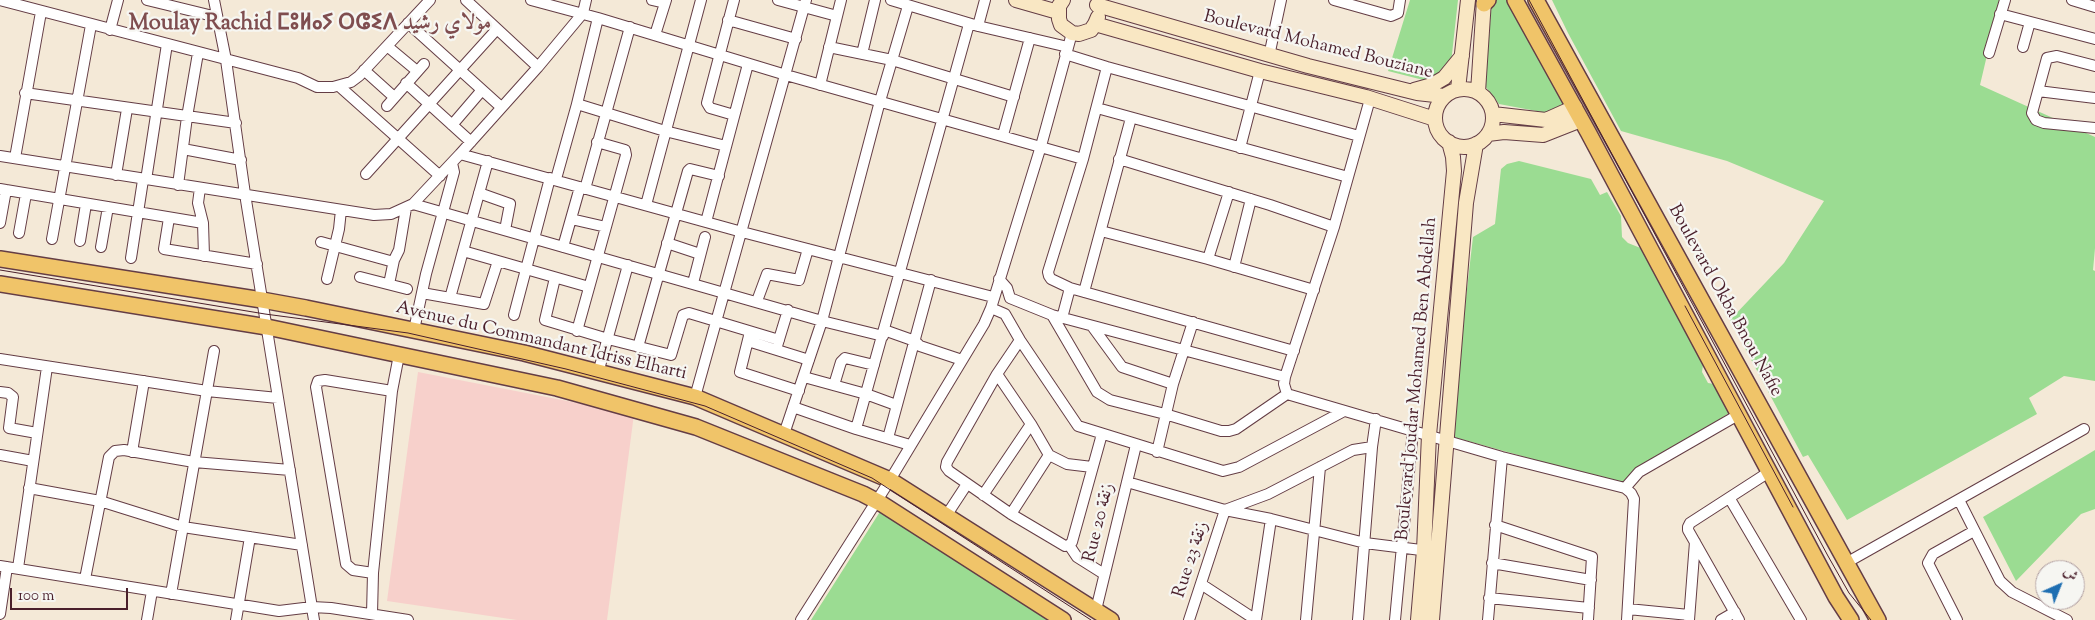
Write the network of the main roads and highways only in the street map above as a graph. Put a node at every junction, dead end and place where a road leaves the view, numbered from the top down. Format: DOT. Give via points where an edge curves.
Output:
graph roads {
  1 [pos="1016,0"];
  2 [pos="1468,0"];
  3 [pos="1516,0"];
  4 [pos="1536,0"];
  5 [pos="1485,1"];
  6 [pos="1095,3"];
  7 [pos="1060,6"];
  8 [pos="1095,24"];
  9 [pos="1462,56"];
  10 [pos="1458,89"];
  11 [pos="1405,90"];
  12 [pos="1478,92"];
  13 [pos="1444,96"];
  14 [pos="1493,114"];
  15 [pos="1578,114"];
  16 [pos="1435,119"];
  17 [pos="1488,134"];
  18 [pos="1449,142"];
  19 [pos="1476,144"];
  20 [pos="0,259"];
  21 [pos="0,284"];
  22 [pos="1430,551"];
  23 [pos="1848,618"];
  24 [pos="1063,620"];
  25 [pos="1110,620"];
  26 [pos="1418,620"];
  27 [pos="1432,620"];
  28 [pos="1878,620"];
  1 -- 7 [label="main road"];
  2 -- 9 [label="main road"];
  3 -- 15 [label="main road"];
  4 -- 28 [label="main road, Boulevard Okba Bnou Nafie"];
  5 -- 12 [label="main road"];
  6 -- 8 [label="main road" via="1098,18"];
  6 -- 11 [label="main road, Boulevard Mohamed Bouziane" via="1269,56"];
  7 -- 8 [label="main road" via="1061,25 1072,33 1085,33"];
  8 -- 16 [label="main road, Boulevard Mohamed Bouziane"];
  9 -- 10 [label="main road"];
  9 -- 11 [label="main road" via="1438,82 1419,90"];
  10 -- 12 [label="main road"];
  10 -- 13 [label="main road"];
  11 -- 13 [label="main road, Boulevard Mohamed Bouziane"];
  12 -- 14 [label="main road" via="1490,103"];
  13 -- 16 [label="main road" via="1436,109"];
  14 -- 15 [label="main road" via="1546,120"];
  14 -- 17 [label="main road"];
  15 -- 17 [label="main road" via="1543,135"];
  15 -- 23 [label="main road"];
  16 -- 18 [label="main road" via="1441,136"];
  17 -- 19 [label="main road"];
  18 -- 19 [label="main road" via="1462,147"];
  18 -- 22 [label="main road, Boulevard Joudar Mohamed Ben Abdellah" via="1454,172 1429,435"];
  19 -- 22 [label="main road, Boulevard Joudar Mohamed Ben Abdellah" via="1466,203 1446,440"];
  20 -- 25 [label="main road, Avenue du Commandant Idriss Elharti" via="262,300 414,330 524,353 695,397 890,480"];
  21 -- 24 [label="main road" via="267,327 557,388 696,427 876,501"];
  22 -- 26 [label="main road, Boulevard Joudar Mohamed Ben Abdellah"];
  22 -- 27 [label="main road, Boulevard Joudar Mohamed Ben Abdellah"];
}
